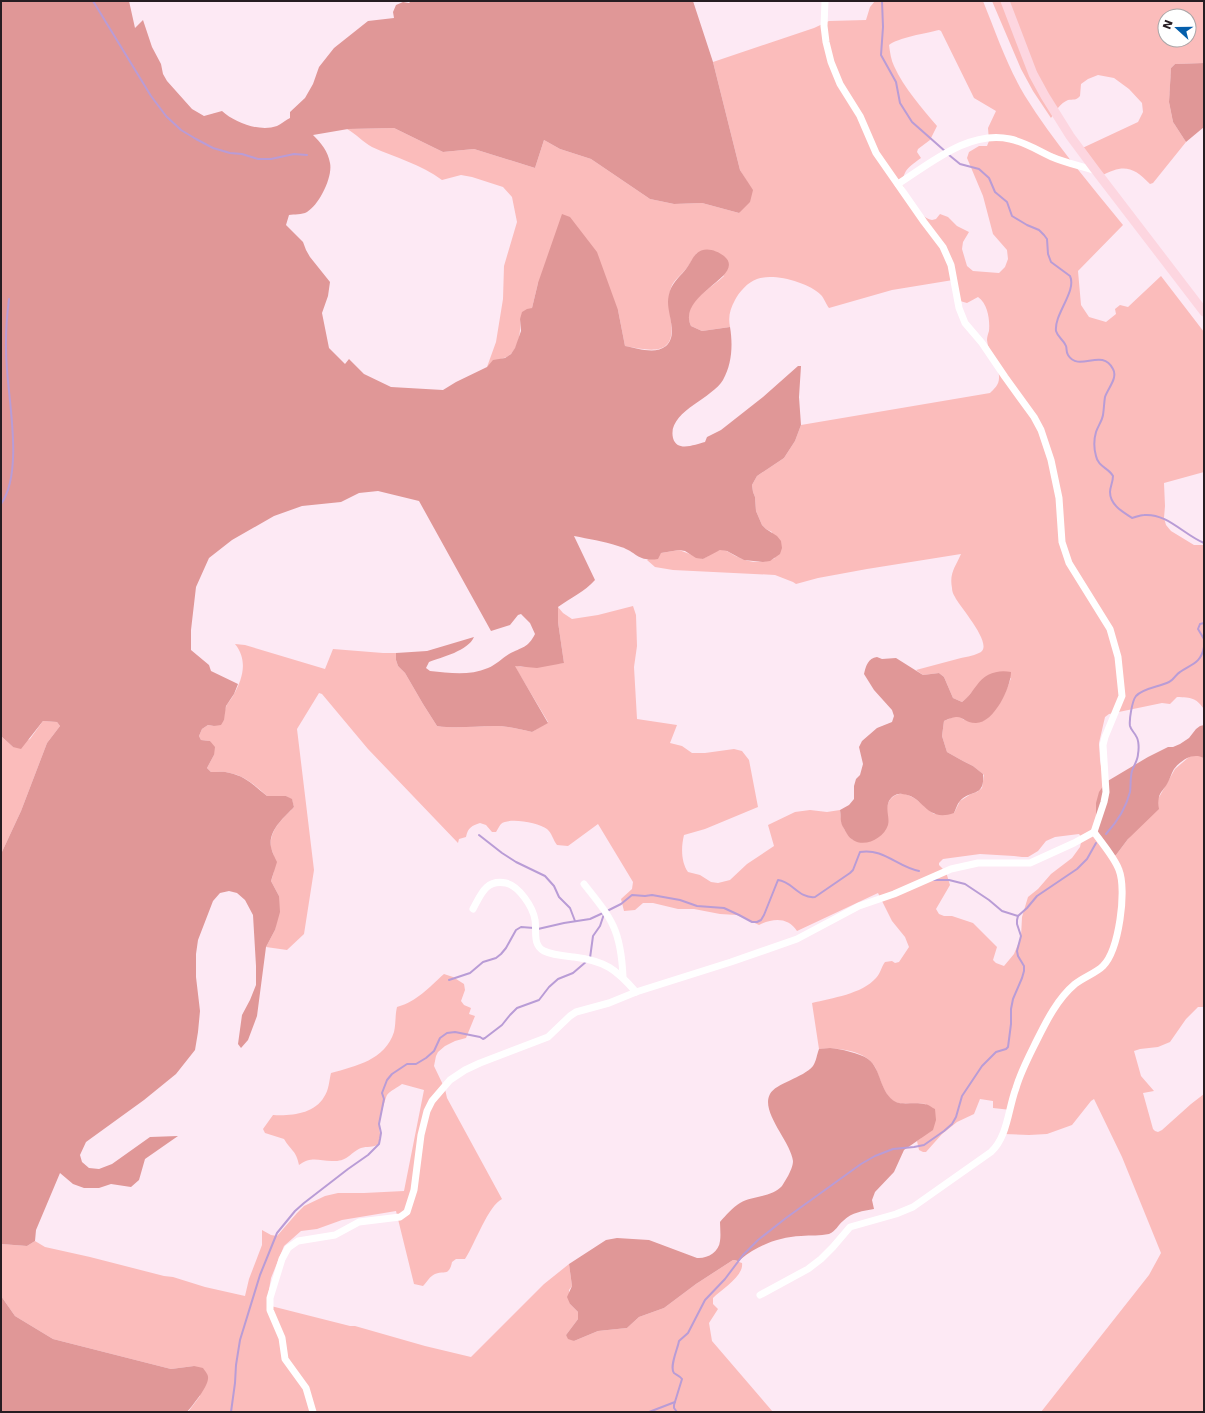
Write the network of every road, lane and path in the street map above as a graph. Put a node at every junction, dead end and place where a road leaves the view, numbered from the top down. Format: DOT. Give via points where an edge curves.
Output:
graph roads {
  1 [pos="825,1"];
  2 [pos="1005,1"];
  3 [pos="1096,171"];
  4 [pos="898,184"];
  5 [pos="1204,312"];
  6 [pos="1094,832"];
  7 [pos="584,884"];
  8 [pos="473,909"];
  9 [pos="623,977"];
  10 [pos="636,992"];
  11 [pos="760,1295"];
  12 [pos="313,1412"];
  1 -- 4 [label="street" via="824,26 836,75 860,116 876,153"];
  2 -- 3 [label="main road" via="1033,74 1066,129"];
  3 -- 4 [label="street" via="1002,137 960,145"];
  3 -- 5 [label="main road"];
  4 -- 6 [label="street" via="947,255 965,323 982,343 1041,430 1059,498 1065,553 1110,629 1118,657 1122,696 1103,745 1106,792"];
  6 -- 10 [label="street" via="1030,864 978,863 951,869 859,906 797,939"];
  6 -- 11 [label="street" via="1117,865 1120,874 1121,908 1116,940 1103,966 1068,991 1043,1027 1020,1076 1000,1143 913,1207 850,1227 821,1259 808,1269"];
  7 -- 9 [label="street" via="607,914 617,934"];
  8 -- 9 [label="street" via="486,887 492,883 509,884 524,897 533,914 540,948 555,954 598,961"];
  9 -- 10 [label="street"];
  10 -- 12 [label="street" via="576,1012 548,1037 480,1063 450,1080 426,1111 414,1190 410,1206 404,1216 359,1222 335,1234 298,1241 288,1248 270,1298 270,1310 282,1338 285,1359 306,1388"];
}
